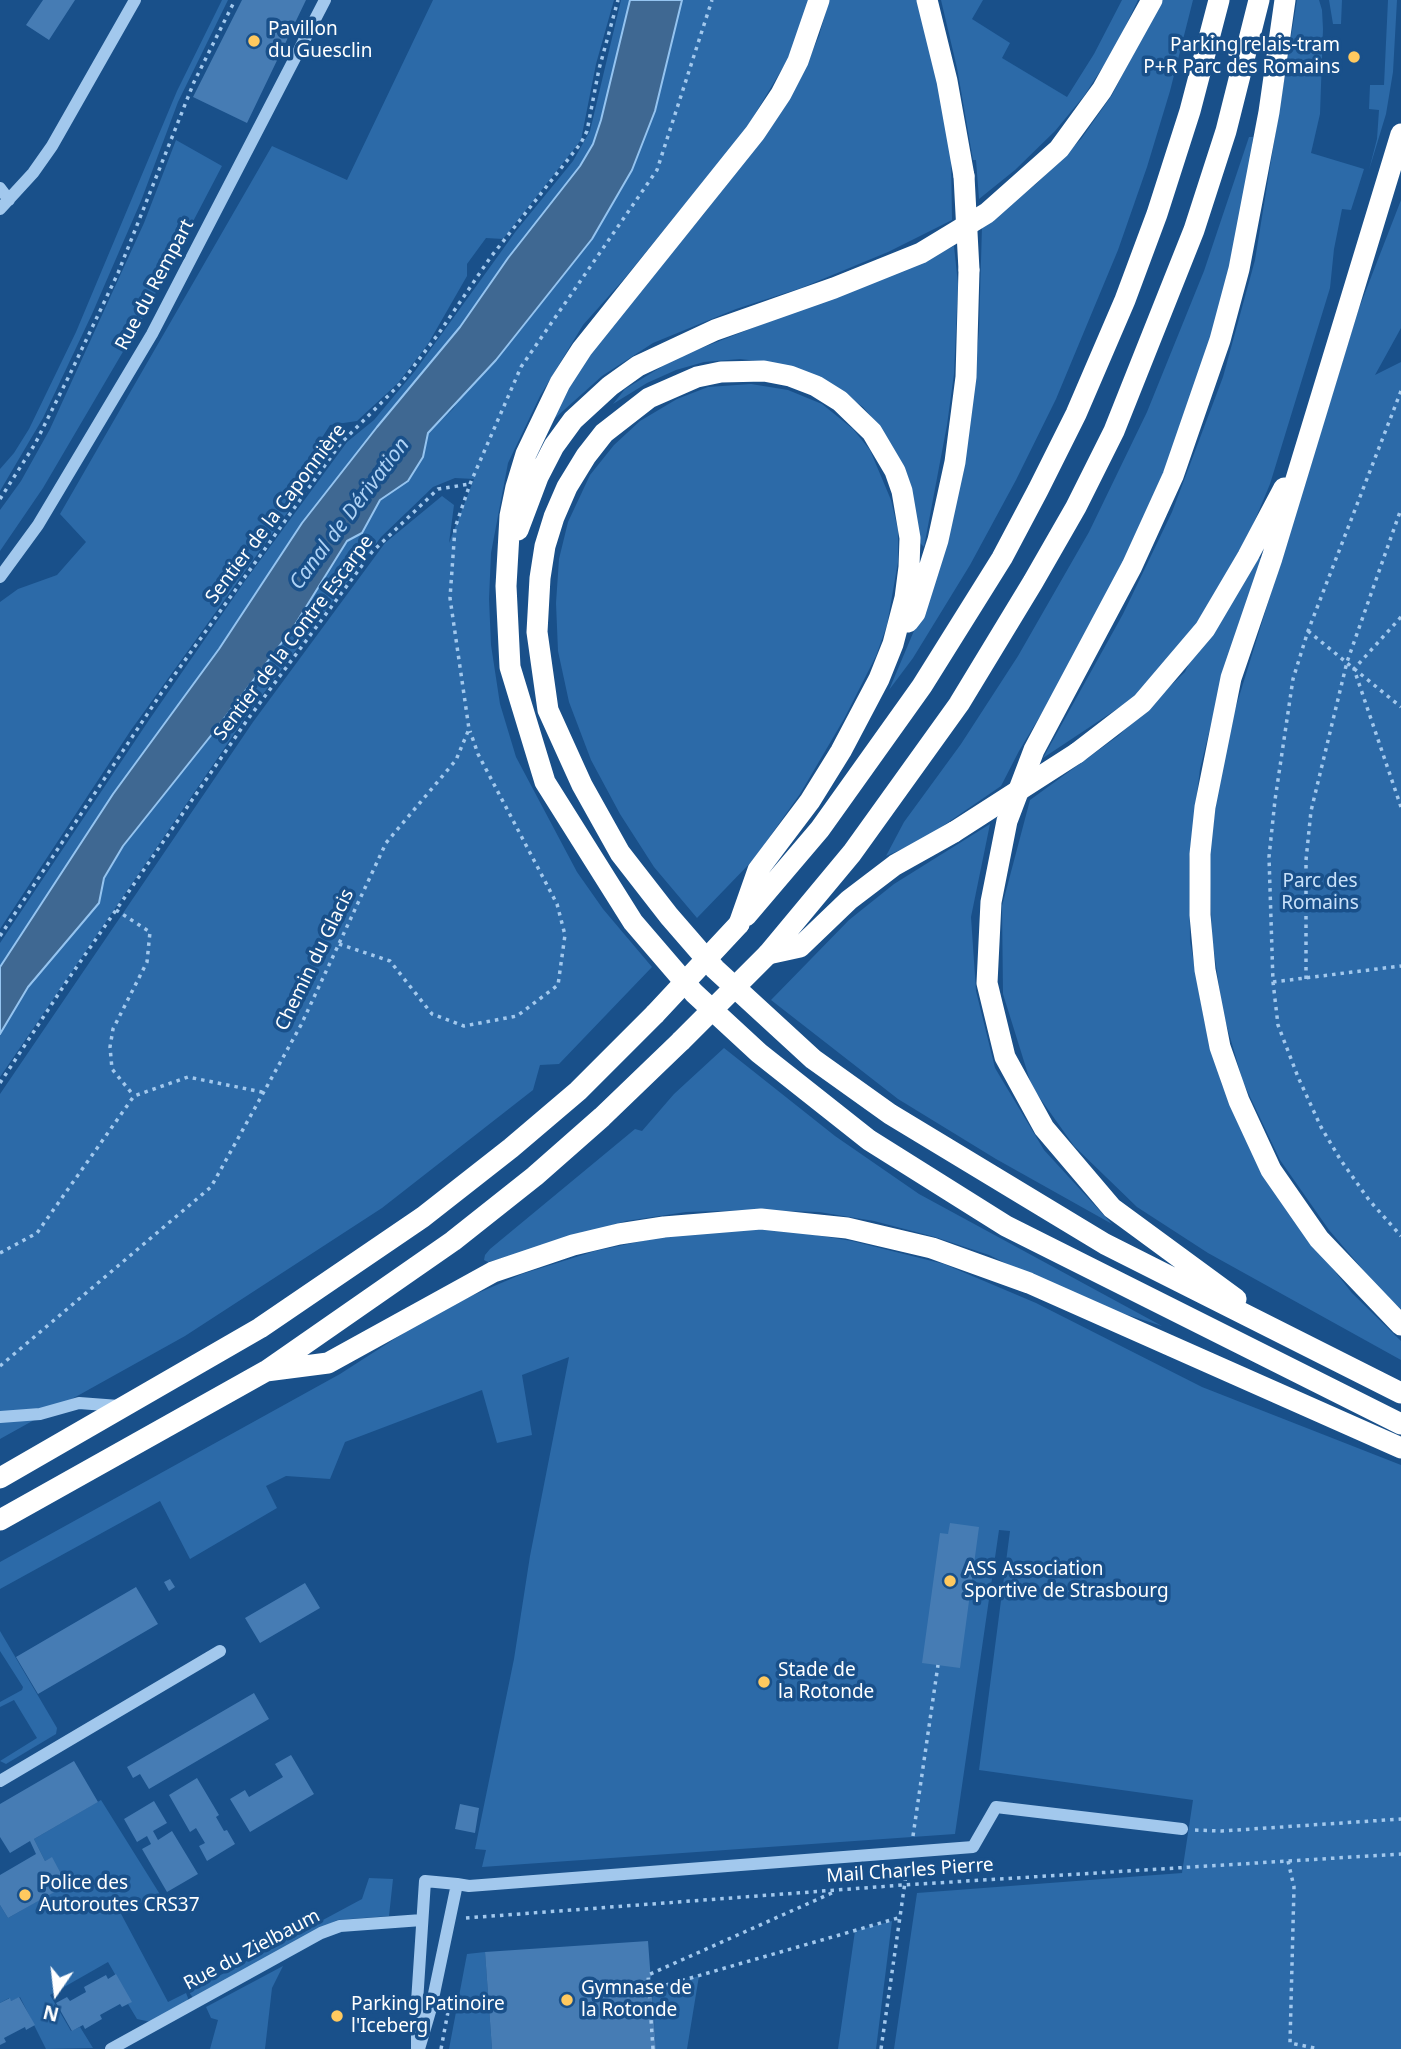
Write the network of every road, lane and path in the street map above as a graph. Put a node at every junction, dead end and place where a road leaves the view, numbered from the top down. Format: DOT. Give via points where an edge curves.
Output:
graph roads {
  1 [pos="135,0"];
  2 [pos="235,0"];
  3 [pos="325,0"];
  4 [pos="618,0"];
  5 [pos="712,0"];
  6 [pos="819,0"];
  7 [pos="927,0"];
  8 [pos="1152,0"];
  9 [pos="1219,0"];
  10 [pos="1259,0"];
  11 [pos="1285,0"];
  12 [pos="1401,134"];
  13 [pos="1401,180"];
  14 [pos="0,188"];
  15 [pos="5,205"];
  16 [pos="1359,274"];
  17 [pos="1401,391"];
  18 [pos="1308,441"];
  19 [pos="470,484"];
  20 [pos="0,499"];
  21 [pos="1401,509"];
  22 [pos="509,555"];
  23 [pos="0,577"];
  24 [pos="1401,617"];
  25 [pos="1308,631"];
  26 [pos="893,644"];
  27 [pos="1347,662"];
  28 [pos="1354,669"];
  29 [pos="1401,707"];
  30 [pos="470,729"];
  31 [pos="1401,807"];
  32 [pos="116,910"];
  33 [pos="739,925"];
  34 [pos="0,936"];
  35 [pos="339,944"];
  36 [pos="768,954"];
  37 [pos="1401,966"];
  38 [pos="1306,979"];
  39 [pos="1273,982"];
  40 [pos="0,1083"];
  41 [pos="262,1092"];
  42 [pos="134,1096"];
  43 [pos="1401,1236"];
  44 [pos="0,1253"];
  45 [pos="1401,1325"];
  46 [pos="1289,1338"];
  47 [pos="0,1366"];
  48 [pos="266,1371"];
  49 [pos="1401,1393"];
  50 [pos="126,1407"];
  51 [pos="0,1417"];
  52 [pos="1401,1424"];
  53 [pos="1401,1448"];
  54 [pos="0,1478"];
  55 [pos="0,1520"];
  56 [pos="220,1651"];
  57 [pos="0,1781"];
  58 [pos="1401,1819"];
  59 [pos="1182,1829"];
  60 [pos="1401,1854"];
  61 [pos="1288,1861"];
  62 [pos="457,1884"];
  63 [pos="839,1890"];
  64 [pos="450,1917"];
  65 [pos="898,1918"];
  66 [pos="422,1920"];
  67 [pos="649,1990"];
  68 [pos="111,2049"];
  69 [pos="418,2049"];
  70 [pos="653,2049"];
  71 [pos="1319,2049"];
  1 -- 15 [label="street" via="52,146"];
  2 -- 20 [label="path" via="194,82 118,273 35,444"];
  3 -- 23 [label="street, Rue du Rempart" via="152,334 38,525"];
  4 -- 34 [label="path, Sentier de la Caponnière" via="581,143 490,258 401,383 335,451 160,695"];
  5 -- 19 [label="path" via="657,170 521,367"];
  6 -- 22 [label="highway" via="799,61 755,133 600,324 560,383 539,423 516,487"];
  7 -- 26 [label="highway, bridge" via="964,176 969,270 965,377 955,462 938,540 915,613"];
  8 -- 22 [label="highway" via="1102,90 1059,149 988,213 921,253 676,346 638,366 593,401 554,446"];
  9 -- 33 [label="highway" via="1157,214 1125,300 1038,490 1002,558 922,686 820,829"];
  10 -- 36 [label="highway" via="1226,131 1194,230 1114,431 1076,507 959,704 852,853"];
  11 -- 46 [label="highway" via="1239,269 1220,340 1173,476 1132,566 1034,750 1007,821 991,902 987,983 1005,1057 1044,1128 1112,1208"];
  12 -- 16 [label="highway"];
  13 -- 16 [label="highway"];
  14 -- 15 [label="street"];
  16 -- 18 [label="highway"];
  17 -- 25 [label="path"];
  18 -- 36 [label="highway, bridge" via="1205,629 1142,703 1077,753 895,865 849,900 800,947"];
  18 -- 45 [label="highway" via="1231,678 1205,807 1200,915 1205,970 1220,1047 1271,1170 1319,1239"];
  19 -- 30 [label="path" via="456,528 450,598"];
  19 -- 32 [label="path, Sentier de la Contre Escarpe" via="438,489 372,552 248,719"];
  21 -- 27 [label="path"];
  22 -- 52 [label="highway" via="510,667 545,782 633,922 694,993 759,1053 869,1140 1006,1226"];
  24 -- 28 [label="path"];
  25 -- 27 [label="path"];
  25 -- 39 [label="path" via="1293,679 1269,857"];
  26 -- 33 [label="highway" via="841,751 810,802 758,870"];
  26 -- 46 [label="highway" via="905,598 910,538 895,471 858,416 824,391 790,376 721,372 649,398 604,433 586,456 554,517 540,578 537,632 548,710 620,853 715,969 813,1059 890,1114 1105,1244"];
  27 -- 28 [label="path"];
  27 -- 38 [label="path" via="1311,811 1306,860"];
  28 -- 29 [label="path"];
  28 -- 31 [label="path"];
  30 -- 35 [label="path, Chemin du Glacis" via="456,760 386,843"];
  30 -- 35 [label="path" via="478,754 557,904 565,935 558,985 517,1016 464,1026 432,1014 390,961"];
  32 -- 40 [label="path, Sentier de la Contre Escarpe"];
  32 -- 42 [label="path" via="150,932 147,962 113,1029 110,1047 112,1069"];
  33 -- 50 [label="highway, bridge" via="578,1091 511,1148 423,1217 260,1328"];
  35 -- 41 [label="path, Chemin du Glacis" via="301,1025"];
  36 -- 48 [label="highway, bridge" via="554,1159 453,1241"];
  37 -- 38 [label="path"];
  38 -- 39 [label="path"];
  39 -- 43 [label="path" via="1278,1025 1321,1127 1369,1200"];
  41 -- 42 [label="path" via="188,1077"];
  41 -- 47 [label="path, Chemin du Glacis" via="211,1187"];
  42 -- 44 [label="path" via="37,1233"];
  46 -- 49 [label="highway"];
  48 -- 53 [label="highway" via="328,1363 493,1272 573,1245 664,1227 761,1220 847,1228 932,1248 1029,1283"];
  48 -- 55 [label="highway"];
  50 -- 51 [label="street" via="79,1403"];
  50 -- 54 [label="highway"];
  56 -- 57 [label="street"];
  58 -- 59 [label="path" via="1222,1831"];
  59 -- 62 [label="street" via="996,1807 973,1847"];
  60 -- 61 [label="path, Mail Charles Pierre"];
  61 -- 63 [label="path, Mail Charles Pierre"];
  61 -- 71 [label="path" via="1294,1887 1290,2043"];
  62 -- 64 [label="street"];
  62 -- 66 [label="street" via="425,1881"];
  63 -- 64 [label="path, Mail Charles Pierre"];
  63 -- 67 [label="path" via="648,1975"];
  64 -- 69 [label="street"];
  65 -- 67 [label="path"];
  66 -- 68 [label="street, Rue du Zielbaum" via="340,1926 321,1933"];
  66 -- 69 [label="street"];
  67 -- 70 [label="path"];
}
